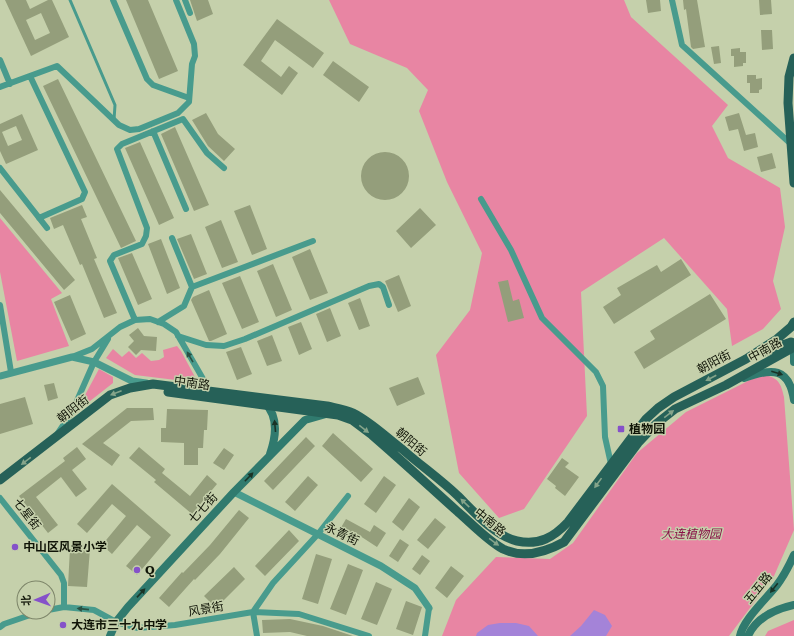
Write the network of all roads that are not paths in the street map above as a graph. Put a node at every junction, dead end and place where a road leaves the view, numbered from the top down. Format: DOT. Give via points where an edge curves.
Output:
graph roads {
  1 [pos="70,0"];
  2 [pos="113,0"];
  3 [pos="176,0"];
  4 [pos="185,0"];
  5 [pos="672,0"];
  6 [pos="190,13"];
  7 [pos="794,58"];
  8 [pos="0,60"];
  9 [pos="30,76"];
  10 [pos="10,84"];
  11 [pos="0,87"];
  12 [pos="189,98"];
  13 [pos="114,120"];
  14 [pos="153,131"];
  15 [pos="791,144"];
  16 [pos="0,168"];
  17 [pos="224,168"];
  18 [pos="794,182"];
  19 [pos="481,199"];
  20 [pos="186,209"];
  21 [pos="39,218"];
  22 [pos="47,228"];
  23 [pos="172,238"];
  24 [pos="313,241"];
  25 [pos="192,287"];
  26 [pos="0,305"];
  27 [pos="389,305"];
  28 [pos="135,320"];
  29 [pos="158,322"];
  30 [pos="794,322"];
  31 [pos="110,336"];
  32 [pos="178,336"];
  33 [pos="794,343"];
  34 [pos="794,347"];
  35 [pos="72,357"];
  36 [pos="746,359"];
  37 [pos="94,362"];
  38 [pos="794,362"];
  39 [pos="11,372"];
  40 [pos="0,376"];
  41 [pos="153,384"];
  42 [pos="726,384"];
  43 [pos="210,391"];
  44 [pos="261,398"];
  45 [pos="794,400"];
  46 [pos="268,406"];
  47 [pos="329,414"];
  48 [pos="52,441"];
  49 [pos="269,456"];
  50 [pos="611,464"];
  51 [pos="0,480"];
  52 [pos="234,492"];
  53 [pos="348,496"];
  54 [pos="0,498"];
  55 [pos="318,534"];
  56 [pos="794,555"];
  57 [pos="794,605"];
  58 [pos="64,607"];
  59 [pos="56,608"];
  60 [pos="429,608"];
  61 [pos="252,612"];
  62 [pos="16,620"];
  63 [pos="116,622"];
  64 [pos="0,627"];
  65 [pos="110,636"];
  66 [pos="257,636"];
  67 [pos="369,636"];
  68 [pos="425,636"];
  69 [pos="740,636"];
  70 [pos="748,636"];
  1 -- 13 [label="lane" via="115,104"];
  2 -- 12 [label="street" via="147,79 153,85"];
  3 -- 12 [label="street" via="194,44 195,56"];
  4 -- 6 [label="street"];
  5 -- 15 [label="street" via="682,46"];
  7 -- 15 [label="main road" via="789,77 788,103"];
  8 -- 10 [label="street"];
  9 -- 10 [label="street"];
  9 -- 13 [label="street" via="57,66"];
  9 -- 21 [label="street" via="85,192 82,199"];
  10 -- 11 [label="street"];
  12 -- 13 [label="street" via="189,102 178,113 139,129 130,130"];
  14 -- 17 [label="street" via="183,119 207,153"];
  14 -- 20 [label="street"];
  14 -- 28 [label="street" via="122,144 117,149 147,228 142,244 114,255 110,261"];
  15 -- 18 [label="main road"];
  16 -- 21 [label="street"];
  19 -- 50 [label="street" via="511,250 542,318 596,372 603,386 605,437"];
  21 -- 22 [label="street"];
  23 -- 25 [label="street"];
  24 -- 25 [label="street"];
  25 -- 29 [label="street" via="184,306"];
  26 -- 39 [label="street"];
  27 -- 32 [label="street" via="383,287 379,284 224,346 206,345"];
  28 -- 29 [label="street" via="150,319"];
  28 -- 31 [label="street" via="120,327"];
  29 -- 32 [label="street" via="176,332"];
  30 -- 36 [label="main road" via="777,339"];
  31 -- 35 [label="street" via="92,349"];
  31 -- 37 [label="street"];
  43 -- 32 [label="street, one-way"];
  33 -- 36 [label="main road"];
  34 -- 38 [label="main road"];
  34 -- 42 [label="main road, 中南路"];
  35 -- 37 [label="street"];
  35 -- 39 [label="street"];
  36 -- 50 [label="main road, 朝阳街, one-way" via="658,408 646,419"];
  37 -- 41 [label="street" via="132,381"];
  37 -- 48 [label="street" via="72,412"];
  39 -- 40 [label="street"];
  41 -- 43 [label="main road, 朝阳街"];
  41 -- 46 [label="main road, 中南路" via="164,392"];
  41 -- 48 [label="main road, 朝阳街, one-way" via="110,395"];
  42 -- 45 [label="main road, one-way" via="772,371 782,374 788,380"];
  47 -- 42 [label="main road, 中南路, one-way" via="352,420 359,425 483,534 504,549 533,554 550,550 564,542 638,443 656,424 674,409"];
  43 -- 44 [label="main road, 朝阳街"];
  44 -- 46 [label="main road"];
  50 -- 44 [label="main road, 朝阳街, one-way" via="558,533 539,542 516,541 495,530 453,492 362,418 343,409"];
  46 -- 47 [label="main road, 中南路"];
  49 -- 46 [label="main road, one-way" via="276,428"];
  47 -- 49 [label="main road, 七七街" via="305,420"];
  48 -- 51 [label="main road, 朝阳街, one-way"];
  52 -- 49 [label="main road, 七七街, one-way"];
  52 -- 55 [label="street, 永青街"];
  63 -- 52 [label="main road, 七七街, one-way"];
  53 -- 55 [label="street"];
  54 -- 58 [label="street, 七星街" via="61,575 64,583"];
  55 -- 60 [label="street, 永青街" via="382,566 415,588"];
  55 -- 61 [label="street" via="273,583"];
  56 -- 69 [label="main road, 五五路, one-way" via="785,574 747,620"];
  57 -- 70 [label="main road, 五五路" via="766,615 751,629"];
  58 -- 59 [label="street, 风景街"];
  63 -- 58 [label="street, 风景街, one-way" via="94,610"];
  60 -- 68 [label="street"];
  61 -- 63 [label="street, 风景街" via="175,625 138,628"];
  61 -- 66 [label="street"];
  61 -- 67 [label="street, 风景街" via="299,614"];
  62 -- 64 [label="street"];
  63 -- 65 [label="main road, 七七街"];
}
